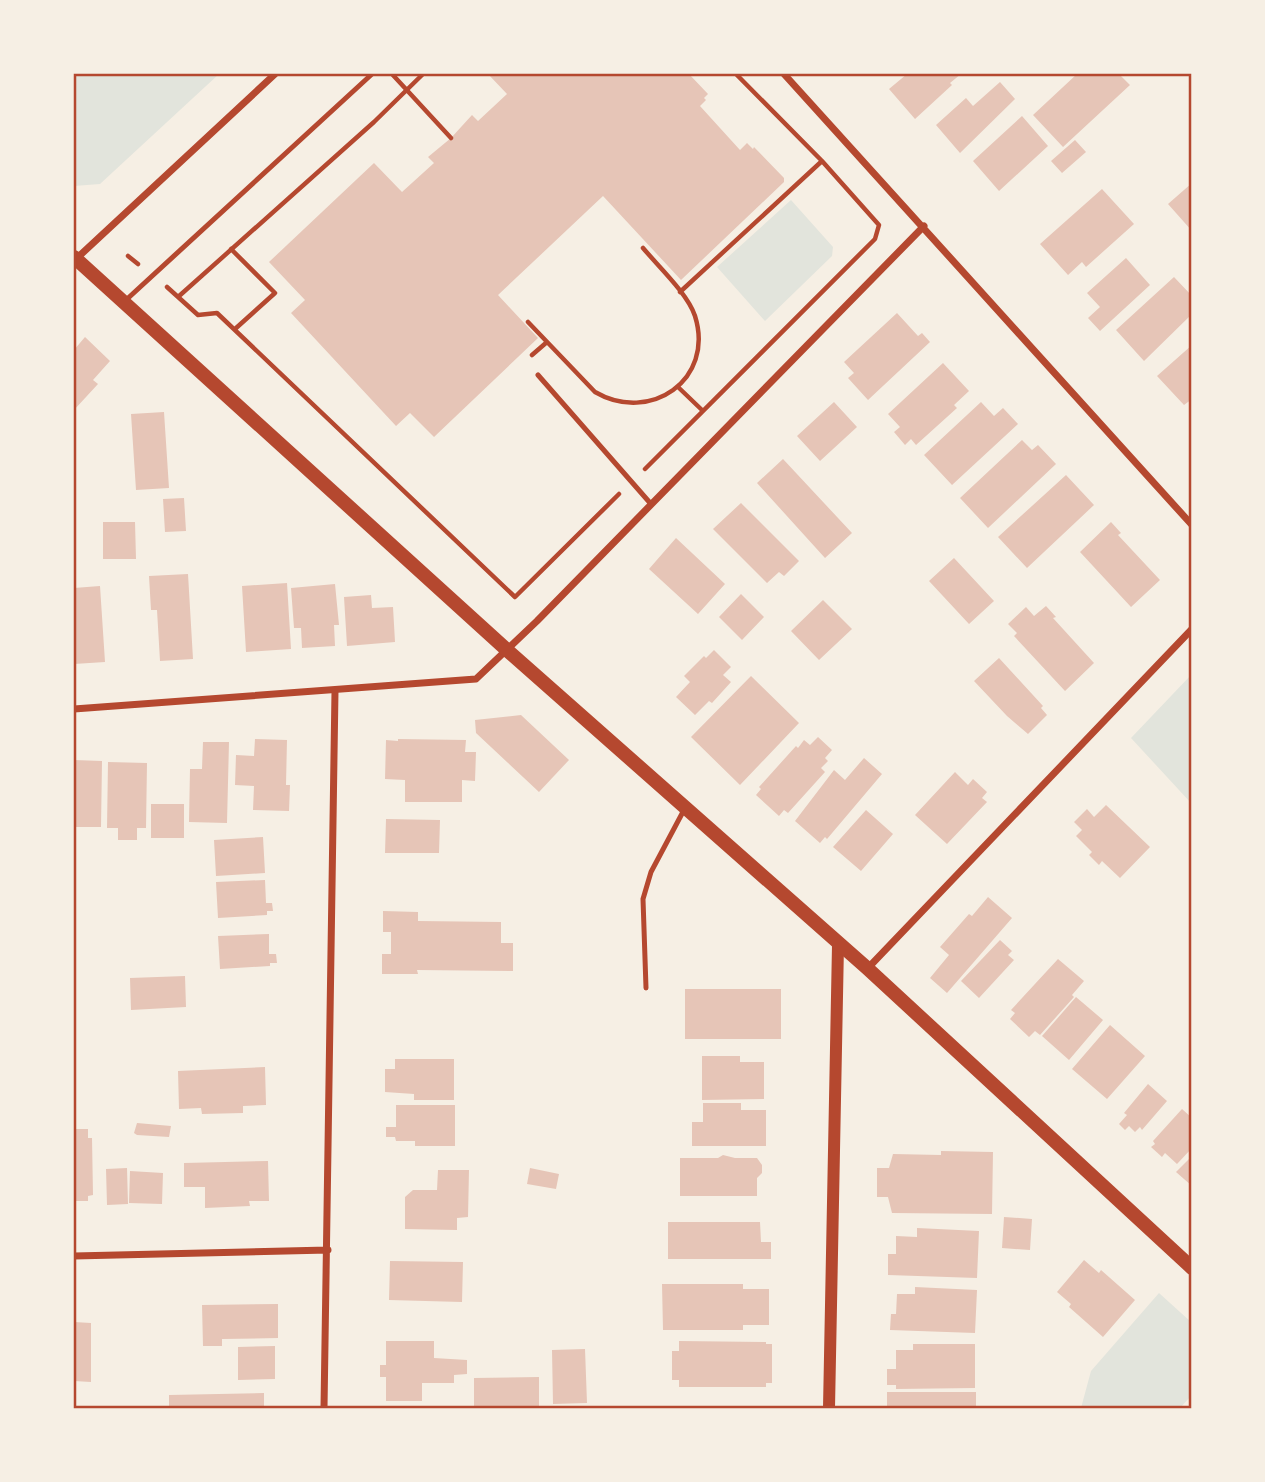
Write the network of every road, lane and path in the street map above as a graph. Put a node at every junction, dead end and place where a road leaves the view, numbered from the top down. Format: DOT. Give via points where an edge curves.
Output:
graph roads {
  1 [pos="275,74"];
  2 [pos="372,74"];
  3 [pos="391,74"];
  4 [pos="424,74"];
  5 [pos="736,74"];
  6 [pos="784,74"];
  7 [pos="406,90"];
  8 [pos="451,138"];
  9 [pos="822,161"];
  10 [pos="924,226"];
  11 [pos="643,248"];
  12 [pos="232,249"];
  13 [pos="75,258"];
  14 [pos="680,292"];
  15 [pos="123,303"];
  16 [pos="527,322"];
  17 [pos="235,329"];
  18 [pos="538,375"];
  19 [pos="678,387"];
  20 [pos="703,411"];
  21 [pos="632,482"];
  22 [pos="651,505"];
  23 [pos="1192,525"];
  24 [pos="1192,629"];
  25 [pos="508,650"];
  26 [pos="335,691"];
  27 [pos="74,709"];
  28 [pos="685,808"];
  29 [pos="838,945"];
  30 [pos="867,968"];
  31 [pos="646,988"];
  32 [pos="328,1250"];
  33 [pos="74,1256"];
  34 [pos="1192,1268"];
  35 [pos="324,1409"];
  36 [pos="829,1409"];
  1 -- 13 [label="street"];
  2 -- 15 [label="lane"];
  3 -- 7 [label="path"];
  4 -- 7 [label="path"];
  5 -- 9 [label="path"];
  6 -- 10 [label="street"];
  7 -- 8 [label="path"];
  7 -- 12 [label="path"];
  9 -- 14 [label="path"];
  9 -- 20 [label="path" via="879,225 875,239"];
  10 -- 22 [label="street"];
  10 -- 23 [label="street"];
  11 -- 14 [label="path"];
  12 -- 17 [label="path" via="275,293"];
  12 -- 17 [label="path" via="178,297 198,315 217,313"];
  13 -- 15 [label="main road"];
  14 -- 19 [label="path" via="695,314 699,344 691,370"];
  15 -- 25 [label="main road"];
  16 -- 19 [label="path" via="607,400 639,404"];
  17 -- 21 [label="path" via="514,597"];
  18 -- 21 [label="lane"];
  19 -- 20 [label="path"];
  20 -- 21 [label="path"];
  21 -- 22 [label="lane"];
  22 -- 25 [label="street"];
  24 -- 30 [label="street"];
  25 -- 26 [label="street" via="476,679"];
  25 -- 28 [label="main road"];
  26 -- 27 [label="street"];
  26 -- 32 [label="street"];
  28 -- 29 [label="main road"];
  28 -- 31 [label="lane" via="651,872 643,899"];
  29 -- 30 [label="main road"];
  29 -- 36 [label="street"];
  30 -- 34 [label="main road"];
  32 -- 33 [label="street"];
  32 -- 35 [label="street"];
}
